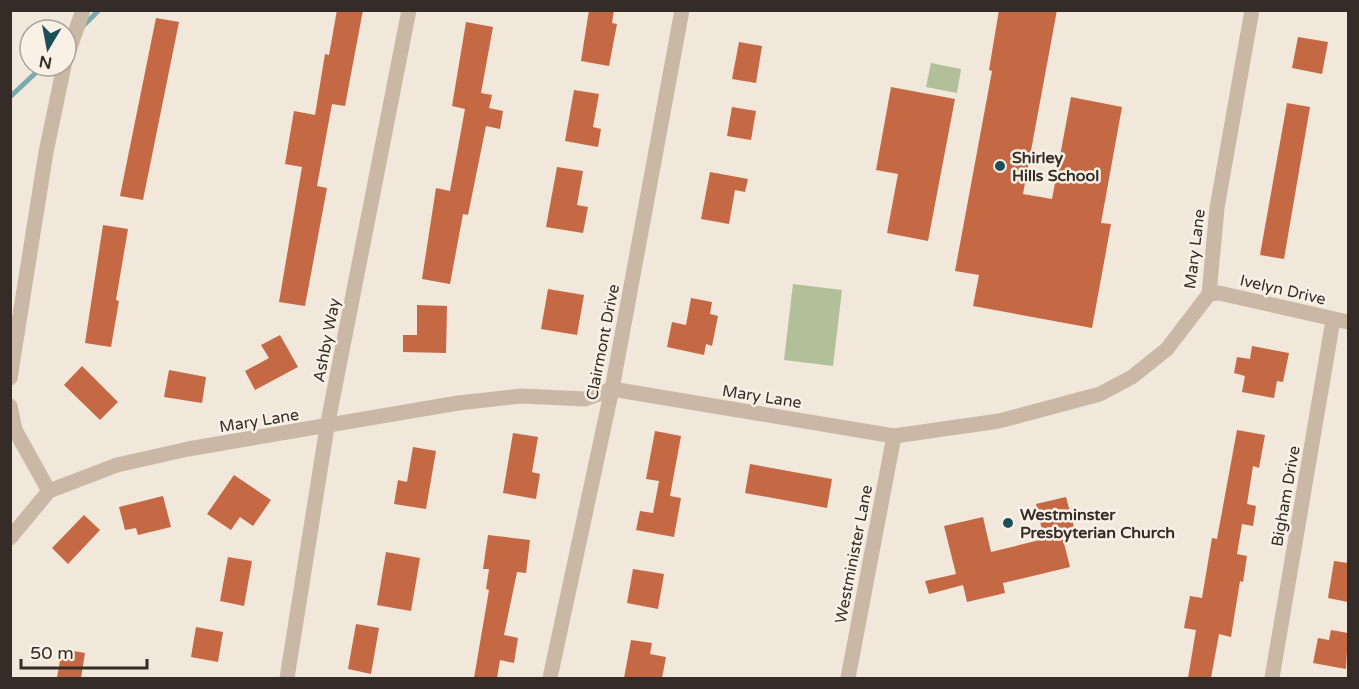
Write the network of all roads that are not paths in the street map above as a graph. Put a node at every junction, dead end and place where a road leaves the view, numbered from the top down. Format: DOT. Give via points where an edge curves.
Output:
graph roads {
  1 [pos="83,10"];
  2 [pos="409,10"];
  3 [pos="682,10"];
  4 [pos="1252,10"];
  5 [pos="78,24"];
  6 [pos="61,78"];
  7 [pos="1209,294"];
  8 [pos="1341,321"];
  9 [pos="10,378"];
  10 [pos="612,389"];
  11 [pos="10,406"];
  12 [pos="327,427"];
  13 [pos="894,436"];
  14 [pos="49,491"];
  15 [pos="10,538"];
  16 [pos="287,678"];
  17 [pos="550,678"];
  18 [pos="848,678"];
  19 [pos="1272,678"];
  1 -- 5 [label="street"];
  2 -- 12 [label="street, Ashby Way"];
  3 -- 10 [label="street, Clairmont Drive"];
  4 -- 7 [label="street, Mary Lane" via="1217,208"];
  6 -- 9 [label="street"];
  7 -- 8 [label="street, Ivelyn Drive"];
  7 -- 13 [label="street, Mary Lane" via="1167,349 1132,377 1100,394 999,422"];
  8 -- 19 [label="street, Bigham Drive"];
  10 -- 12 [label="street, Mary Lane" via="585,399 522,396 458,403"];
  10 -- 13 [label="street, Mary Lane"];
  10 -- 17 [label="street, Clairmont Drive"];
  11 -- 14 [label="street" via="15,430"];
  12 -- 14 [label="street, Mary Lane" via="188,449 117,465"];
  12 -- 16 [label="street, Ashby Way"];
  13 -- 18 [label="street, Westminister Lane"];
  14 -- 15 [label="street, Mary Lane"];
}
